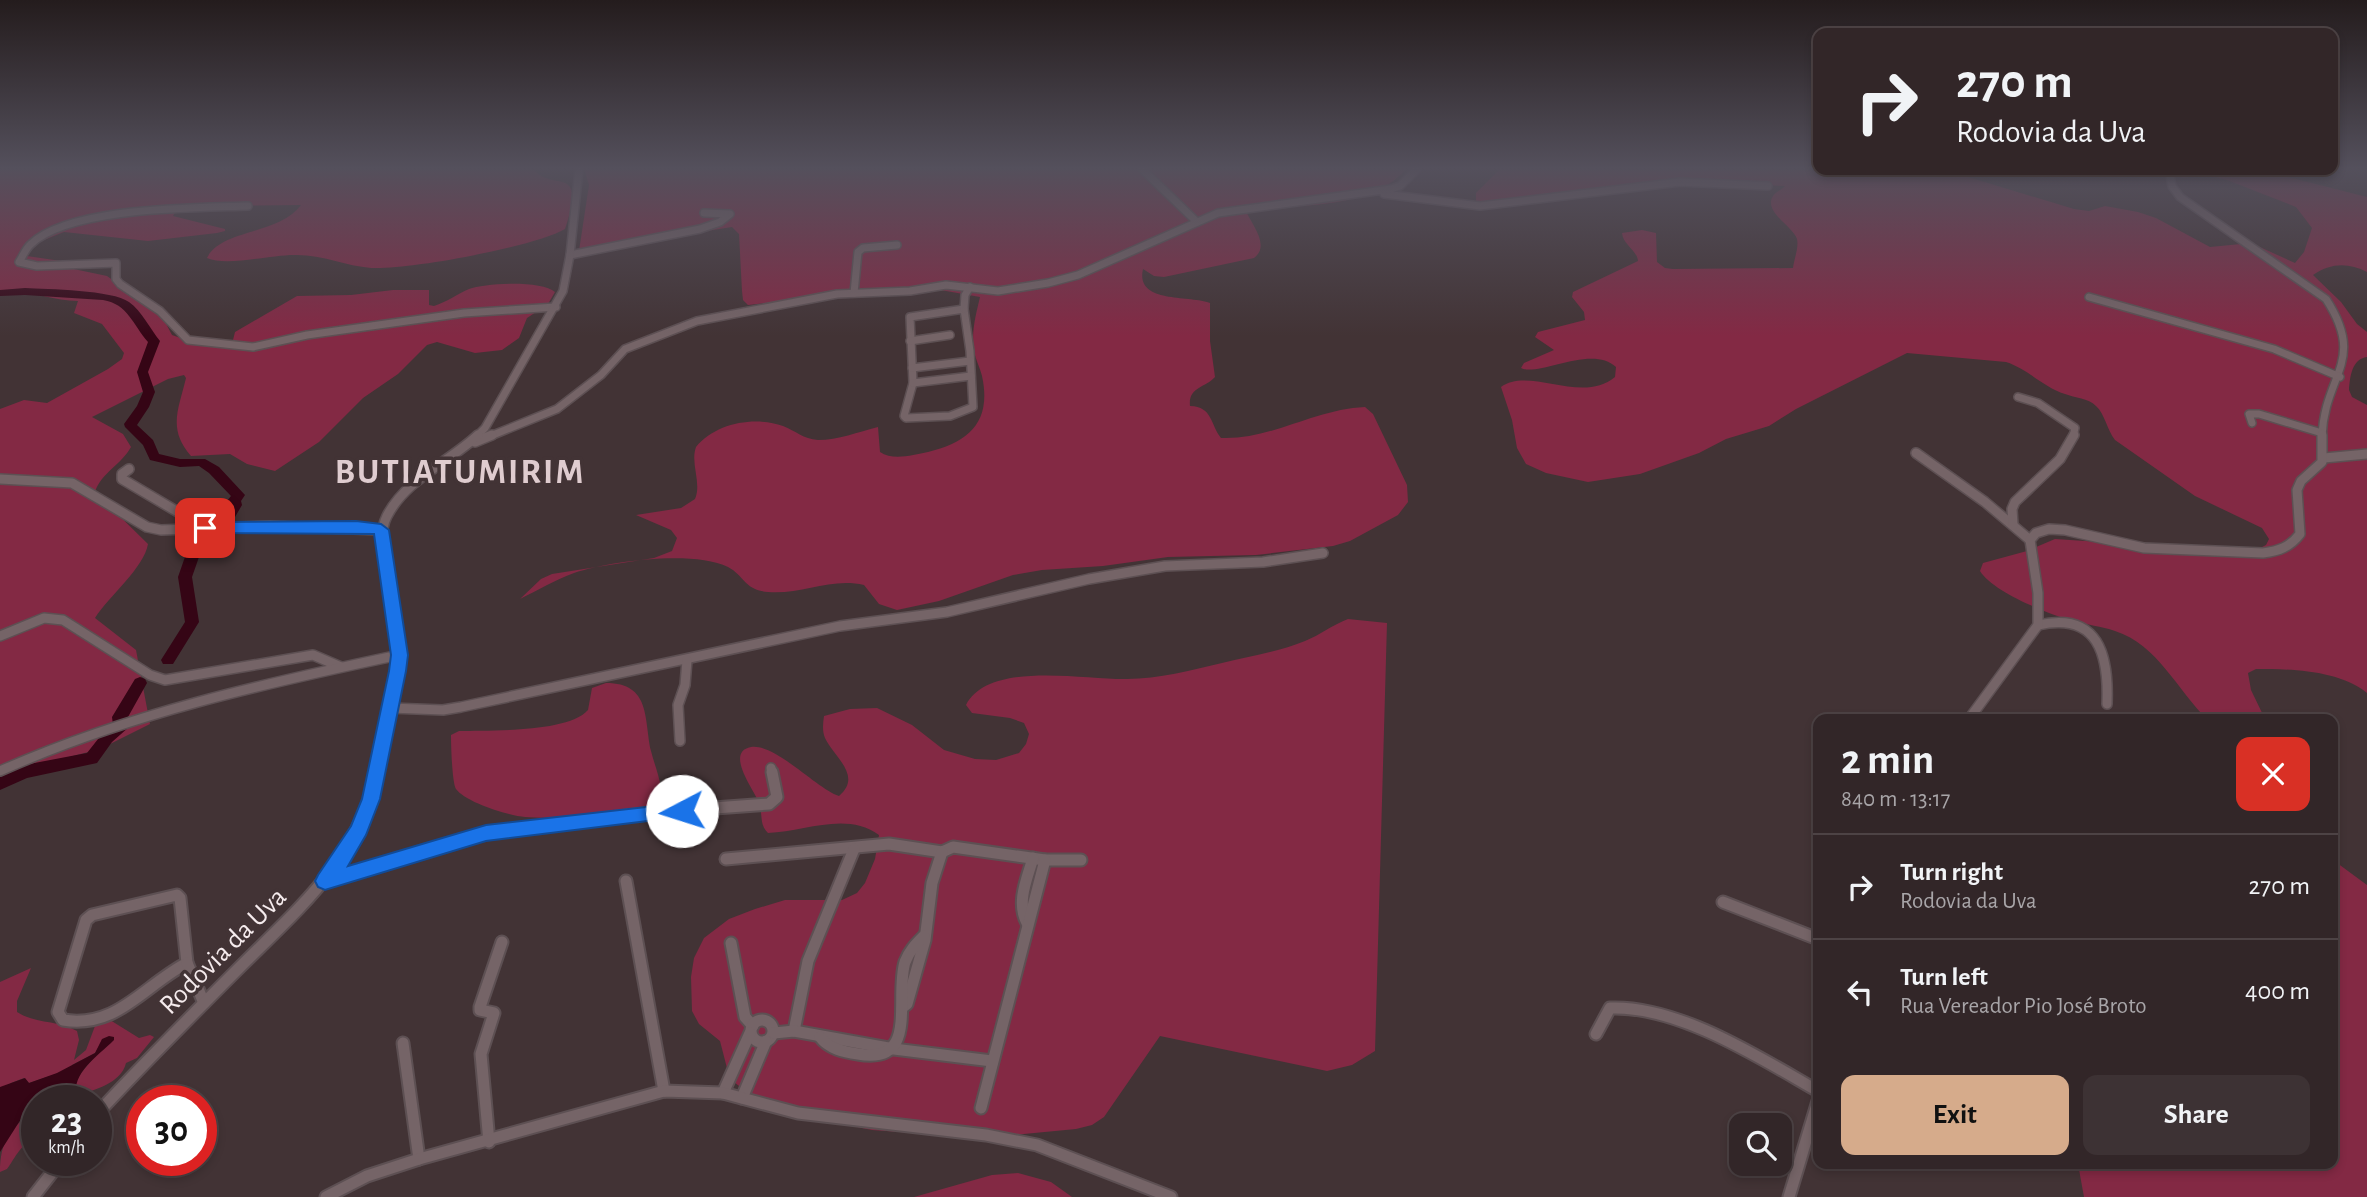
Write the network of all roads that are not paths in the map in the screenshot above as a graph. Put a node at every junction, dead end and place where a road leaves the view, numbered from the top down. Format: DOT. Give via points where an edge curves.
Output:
graph roads {
  1 [pos="70,225"];
  2 [pos="573,225"];
  3 [pos="712,225"];
  4 [pos="1191,225"];
  5 [pos="2220,225"];
  6 [pos="897,245"];
  7 [pos="570,255"];
  8 [pos="933,286"];
  9 [pos="970,287"];
  10 [pos="854,293"];
  11 [pos="965,295"];
  12 [pos="2089,297"];
  13 [pos="556,307"];
  14 [pos="964,309"];
  15 [pos="950,335"];
  16 [pos="910,341"];
  17 [pos="970,361"];
  18 [pos="912,368"];
  19 [pos="971,376"];
  20 [pos="2340,377"];
  21 [pos="913,383"];
  22 [pos="2018,397"];
  23 [pos="2252,423"];
  24 [pos="2322,433"];
  25 [pos="470,444"];
  26 [pos="1916,453"];
  27 [pos="2367,454"];
  28 [pos="2324,457"];
  29 [pos="129,468"];
  30 [pos="0,479"];
  31 [pos="2013,525"];
  32 [pos="205,528"];
  33 [pos="381,530"];
  34 [pos="2030,540"];
  35 [pos="1322,553"];
  36 [pos="2038,625"];
  37 [pos="0,636"];
  38 [pos="399,655"];
  39 [pos="687,660"];
  40 [pos="341,667"];
  41 [pos="2106,704"];
  42 [pos="390,708"];
  43 [pos="1973,714"];
  44 [pos="680,741"];
  45 [pos="771,768"];
  46 [pos="0,771"];
  47 [pos="854,849"];
  48 [pos="942,852"];
  49 [pos="1033,858"];
  50 [pos="726,859"];
  51 [pos="1045,860"];
  52 [pos="1081,860"];
  53 [pos="325,881"];
  54 [pos="626,881"];
  55 [pos="1723,902"];
  56 [pos="1027,923"];
  57 [pos="1813,938"];
  58 [pos="502,942"];
  59 [pos="731,943"];
  60 [pos="187,962"];
  61 [pos="204,1003"];
  62 [pos="751,1030"];
  63 [pos="794,1031"];
  64 [pos="1596,1034"];
  65 [pos="770,1037"];
  66 [pos="403,1043"];
  67 [pos="894,1049"];
  68 [pos="992,1061"];
  69 [pos="733,1070"];
  70 [pos="753,1072"];
  71 [pos="1813,1088"];
  72 [pos="664,1091"];
  73 [pos="723,1093"];
  74 [pos="112,1098"];
  75 [pos="742,1098"];
  76 [pos="981,1108"];
  77 [pos="1813,1118"];
  78 [pos="489,1142"];
  79 [pos="419,1159"];
  80 [pos="50,1176"];
  81 [pos="35,1196"];
  82 [pos="326,1197"];
  83 [pos="1171,1197"];
  84 [pos="1789,1197"];
  1 -- 13 [label="street" via="28,246 19,262 30,266 116,262 118,282 160,310 183,337 199,343 253,347 464,313"];
  2 -- 7 [label="street"];
  3 -- 7 [label="street"];
  4 -- 9 [label="street" via="1078,275 1011,289"];
  5 -- 20 [label="street" via="2326,299 2344,329 2345,365"];
  6 -- 10 [label="street" via="858,252"];
  7 -- 13 [label="street"];
  8 -- 9 [label="street"];
  8 -- 10 [label="street"];
  8 -- 11 [label="street"];
  9 -- 11 [label="street"];
  10 -- 25 [label="street" via="708,319 662,334 625,349 601,375 557,409"];
  11 -- 14 [label="street"];
  12 -- 20 [label="street" via="2274,349"];
  13 -- 25 [label="street" via="492,419"];
  14 -- 16 [label="street" via="910,317"];
  14 -- 17 [label="street"];
  15 -- 16 [label="street"];
  16 -- 18 [label="street"];
  17 -- 18 [label="street"];
  17 -- 19 [label="street"];
  18 -- 21 [label="street"];
  19 -- 21 [label="street"];
  19 -- 21 [label="street" via="973,407 943,417 904,416"];
  20 -- 24 [label="street" via="2326,407"];
  22 -- 31 [label="street" via="2068,421 2075,428 2075,437 2015,502"];
  23 -- 24 [label="street" via="2249,414 2259,414"];
  24 -- 28 [label="street"];
  25 -- 33 [label="street" via="394,502"];
  26 -- 31 [label="street"];
  27 -- 28 [label="street"];
  28 -- 34 [label="street" via="2299,485 2300,534 2282,551 2144,548 2049,529"];
  29 -- 32 [label="street" via="122,479"];
  30 -- 32 [label="street" via="72,483 147,527"];
  31 -- 34 [label="street"];
  32 -- 33 [label="street"];
  33 -- 38 [label="street, Rodovia da Uva"];
  34 -- 36 [label="street"];
  35 -- 39 [label="street" via="1263,562 1165,566 947,612 840,626"];
  36 -- 41 [label="street" via="2063,622 2092,634 2101,643 2108,674"];
  36 -- 43 [label="street"];
  37 -- 40 [label="street" via="44,618 63,620 165,680 313,655"];
  38 -- 40 [label="street"];
  38 -- 42 [label="street, Rodovia da Uva"];
  39 -- 42 [label="street" via="443,710"];
  39 -- 44 [label="street" via="678,705"];
  40 -- 46 [label="street" via="130,719"];
  42 -- 53 [label="street, Rodovia da Uva" via="366,814"];
  45 -- 53 [label="street" via="777,797 769,804 486,833"];
  47 -- 48 [label="street" via="889,844"];
  47 -- 50 [label="street"];
  47 -- 63 [label="street" via="807,961"];
  48 -- 49 [label="street" via="953,847"];
  48 -- 67 [label="street" via="932,883 929,922"];
  49 -- 51 [label="street"];
  49 -- 56 [label="street" via="1021,904"];
  51 -- 52 [label="street"];
  51 -- 56 [label="street"];
  53 -- 61 [label="street, Rodovia da Uva"];
  54 -- 72 [label="street"];
  55 -- 57 [label="street"];
  56 -- 68 [label="street"];
  58 -- 78 [label="street" via="480,1007 494,1013 481,1054"];
  59 -- 62 [label="street"];
  60 -- 60 [label="street" via="177,895 92,915 86,920 58,1012 73,1024 93,1022 117,1012"];
  60 -- 61 [label="street"];
  61 -- 74 [label="street, Rodovia da Uva"];
  62 -- 65 [label="street" via="755,1042"];
  62 -- 65 [label="street" via="766,1020 772,1023"];
  62 -- 69 [label="street"];
  63 -- 65 [label="street"];
  63 -- 67 [label="street" via="820,1037 833,1048 855,1054 888,1054"];
  64 -- 71 [label="street" via="1610,1008 1622,1004 1650,1011"];
  65 -- 70 [label="street"];
  66 -- 79 [label="street"];
  67 -- 68 [label="street"];
  68 -- 76 [label="street"];
  69 -- 70 [label="street"];
  69 -- 73 [label="street"];
  70 -- 75 [label="street"];
  72 -- 73 [label="street"];
  72 -- 78 [label="street"];
  73 -- 75 [label="street"];
  75 -- 83 [label="street" via="798,1113 1037,1145"];
  77 -- 84 [label="street"];
  78 -- 79 [label="street"];
  79 -- 82 [label="street" via="367,1176"];
  80 -- 81 [label="street"];
}
